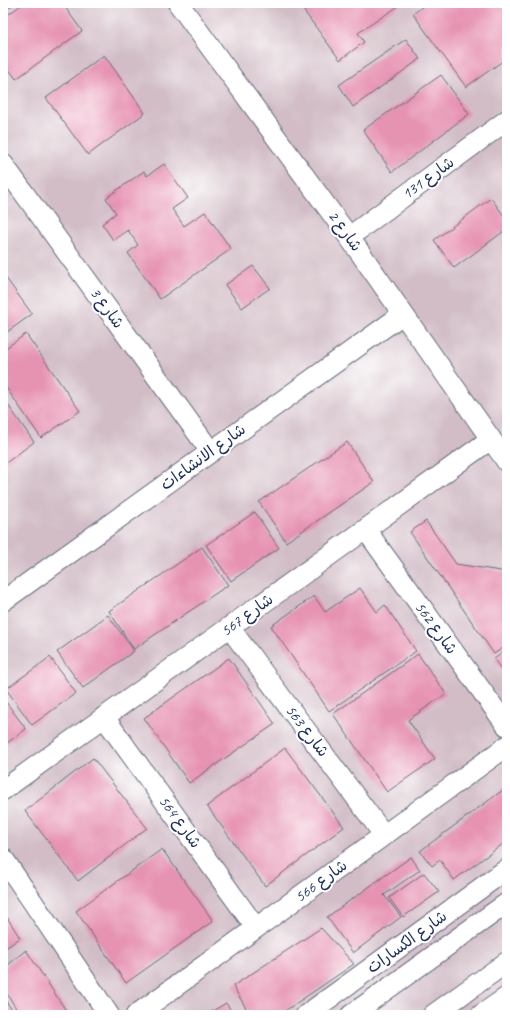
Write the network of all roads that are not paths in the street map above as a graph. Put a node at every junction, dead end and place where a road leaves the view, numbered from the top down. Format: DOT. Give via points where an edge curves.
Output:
graph roads {
  1 [pos="178,3"];
  2 [pos="507,120"];
  3 [pos="3,164"];
  4 [pos="349,237"];
  5 [pos="403,314"];
  6 [pos="491,439"];
  7 [pos="211,452"];
  8 [pos="507,462"];
  9 [pos="366,530"];
  10 [pos="3,601"];
  11 [pos="229,627"];
  12 [pos="104,717"];
  13 [pos="507,726"];
  14 [pos="507,746"];
  15 [pos="3,790"];
  16 [pos="384,835"];
  17 [pos="3,858"];
  18 [pos="507,869"];
  19 [pos="507,903"];
  20 [pos="256,928"];
  21 [pos="507,962"];
  22 [pos="507,997"];
  23 [pos="109,1015"];
  24 [pos="136,1015"];
  25 [pos="306,1015"];
  26 [pos="351,1015"];
  27 [pos="433,1015"];
  28 [pos="481,1015"];
  1 -- 4 [label="street, شارع 2"];
  2 -- 4 [label="street, شارع 131"];
  3 -- 7 [label="street, شارع 3"];
  4 -- 5 [label="street, شارع 2"];
  5 -- 6 [label="street, شارع 2"];
  5 -- 7 [label="street, شارع الانشاءات"];
  6 -- 8 [label="street, شارع 2"];
  6 -- 9 [label="street, شارع 567"];
  7 -- 10 [label="street, شارع الانشاءات"];
  9 -- 11 [label="street, شارع 567"];
  9 -- 13 [label="street, شارع 562"];
  11 -- 12 [label="street, شارع 567"];
  11 -- 16 [label="street, شارع 563"];
  12 -- 15 [label="street, شارع 567"];
  12 -- 20 [label="street, شارع 564"];
  14 -- 16 [label="street, شارع 566"];
  16 -- 20 [label="street, شارع 566"];
  17 -- 23 [label="street"];
  18 -- 25 [label="street, شارع الكسارات"];
  19 -- 26 [label="street, شارع الكسارات"];
  20 -- 24 [label="street, شارع 566"];
  21 -- 27 [label="street"];
  22 -- 28 [label="street"];
}
